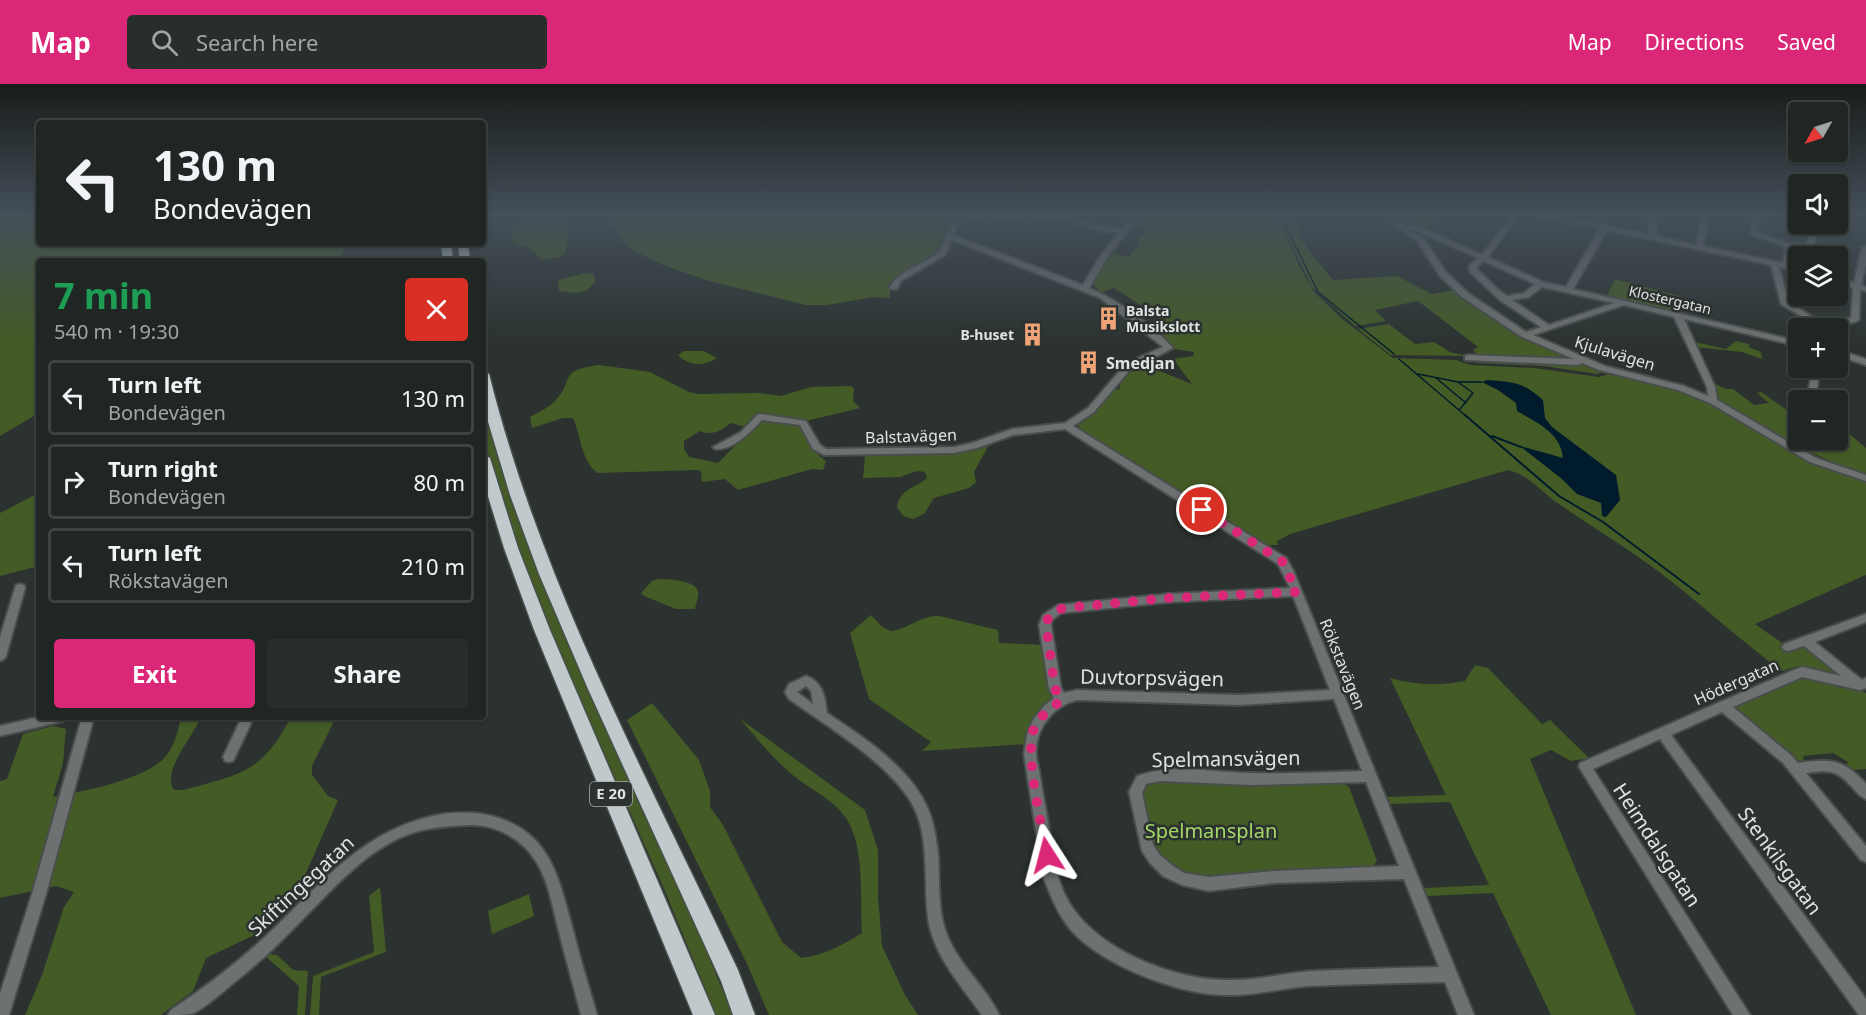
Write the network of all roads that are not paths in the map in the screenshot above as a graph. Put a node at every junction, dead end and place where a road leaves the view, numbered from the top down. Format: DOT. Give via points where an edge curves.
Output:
graph roads {
  1 [pos="935,257"];
  2 [pos="1004,257"];
  3 [pos="1102,257"];
  4 [pos="1432,257"];
  5 [pos="1480,257"];
  6 [pos="1587,257"];
  7 [pos="1748,257"];
  8 [pos="1788,257"];
  9 [pos="1865,257"];
  10 [pos="1483,259"];
  11 [pos="1774,263"];
  12 [pos="1786,266"];
  13 [pos="1541,284"];
  14 [pos="894,287"];
  15 [pos="1862,287"];
  16 [pos="1085,289"];
  17 [pos="1568,291"];
  18 [pos="1504,299"];
  19 [pos="1623,303"];
  20 [pos="1678,316"];
  21 [pos="1807,318"];
  22 [pos="1848,321"];
  23 [pos="1548,328"];
  24 [pos="1525,335"];
  25 [pos="1788,341"];
  26 [pos="1848,356"];
  27 [pos="1468,358"];
  28 [pos="1581,361"];
  29 [pos="1866,362"];
  30 [pos="486,385"];
  31 [pos="1713,401"];
  32 [pos="1067,426"];
  33 [pos="718,447"];
  34 [pos="486,468"];
  35 [pos="1866,478"];
  36 [pos="20,588"];
  37 [pos="1297,592"];
  38 [pos="1866,618"];
  39 [pos="1806,641"];
  40 [pos="1788,647"];
  41 [pos="0,656"];
  42 [pos="1864,686"];
  43 [pos="1338,694"];
  44 [pos="1062,700"];
  45 [pos="1723,705"];
  46 [pos="821,716"];
  47 [pos="46,720"];
  48 [pos="87,720"];
  49 [pos="247,720"];
  50 [pos="0,731"];
  51 [pos="1662,732"];
  52 [pos="229,757"];
  53 [pos="1795,769"];
  54 [pos="1370,776"];
  55 [pos="1866,793"];
  56 [pos="1866,856"];
  57 [pos="1408,872"];
  58 [pos="1449,974"];
  59 [pos="1866,1012"];
  60 [pos="0,1015"];
  61 [pos="176,1015"];
  62 [pos="589,1015"];
  63 [pos="704,1015"];
  64 [pos="744,1015"];
  65 [pos="991,1015"];
  66 [pos="1466,1015"];
  67 [pos="1742,1015"];
  1 -- 14 [label="street" via="898,280"];
  2 -- 16 [label="street, Balstavägen"];
  3 -- 16 [label="street"];
  4 -- 24 [label="street, Kjulavägen" via="1465,295"];
  5 -- 10 [label="street, Klostergatan"];
  6 -- 17 [label="street"];
  7 -- 11 [label="street"];
  8 -- 12 [label="street"];
  9 -- 15 [label="street"];
  10 -- 13 [label="street, Klostergatan"];
  10 -- 18 [label="street" via="1473,270"];
  11 -- 12 [label="street"];
  11 -- 21 [label="street" via="1784,302"];
  13 -- 17 [label="street, Klostergatan"];
  13 -- 18 [label="street" via="1523,296"];
  15 -- 22 [label="street" via="1855,320"];
  16 -- 32 [label="street, Balstavägen" via="1109,299 1169,348 1126,369 1091,410"];
  17 -- 19 [label="street, Klostergatan"];
  18 -- 23 [label="street"];
  19 -- 20 [label="street, Klostergatan"];
  19 -- 23 [label="street"];
  20 -- 25 [label="street, Klostergatan"];
  20 -- 31 [label="street" via="1711,387"];
  23 -- 24 [label="street"];
  24 -- 28 [label="street, Kjulavägen"];
  26 -- 29 [label="street"];
  27 -- 28 [label="street"];
  28 -- 31 [label="street, Kjulavägen" via="1682,388"];
  30 -- 64 [label="highway, E 20" via="509,470 549,579"];
  31 -- 35 [label="street, Kjulavägen" via="1813,460"];
  32 -- 33 [label="street, Balstavägen" via="1012,432 974,447 954,450 830,453 816,447 803,423 760,417 744,434"];
  32 -- 37 [label="street, Rökstavägen" via="1276,557 1288,570"];
  34 -- 63 [label="highway, E 20" via="542,630"];
  36 -- 41 [label="street"];
  37 -- 43 [label="street, Rökstavägen"];
  37 -- 44 [label="street" via="1169,598 1058,609 1047,618 1046,625 1055,689"];
  38 -- 39 [label="street, Hödergatan"];
  39 -- 40 [label="street, Hödergatan"];
  39 -- 42 [label="street"];
  42 -- 45 [label="street, Hödergatan" via="1802,672"];
  43 -- 44 [label="street, Duvtorpsvägen" via="1239,700 1077,695"];
  43 -- 54 [label="street, Rökstavägen"];
  44 -- 58 [label="street, Duvtorpsvägen" via="1039,719 1030,754 1056,894 1067,914 1096,943 1186,982 1225,988 1299,979"];
  45 -- 51 [label="street, Hödergatan"];
  45 -- 53 [label="street"];
  46 -- 65 [label="street" via="898,776 916,798 928,826 930,877 939,934"];
  47 -- 50 [label="street"];
  48 -- 60 [label="street" via="39,894"];
  49 -- 52 [label="street"];
  51 -- 59 [label="street, Stenkilsgatan"];
  51 -- 67 [label="street, Heimdalsgatan" via="1585,767"];
  53 -- 55 [label="street" via="1838,766"];
  53 -- 56 [label="street"];
  54 -- 57 [label="street, Rökstavägen"];
  54 -- 57 [label="street, Spelmansvägen" via="1252,779 1160,775 1142,780 1135,792 1147,847 1168,871 1189,881 1209,884 1275,877"];
  57 -- 58 [label="street, Rökstavägen"];
  58 -- 66 [label="street, Rökstavägen"];
  61 -- 62 [label="street, Skiftingegatan" via="271,941 363,853 413,827 458,818 488,820 509,827 540,855 553,884"];
}
